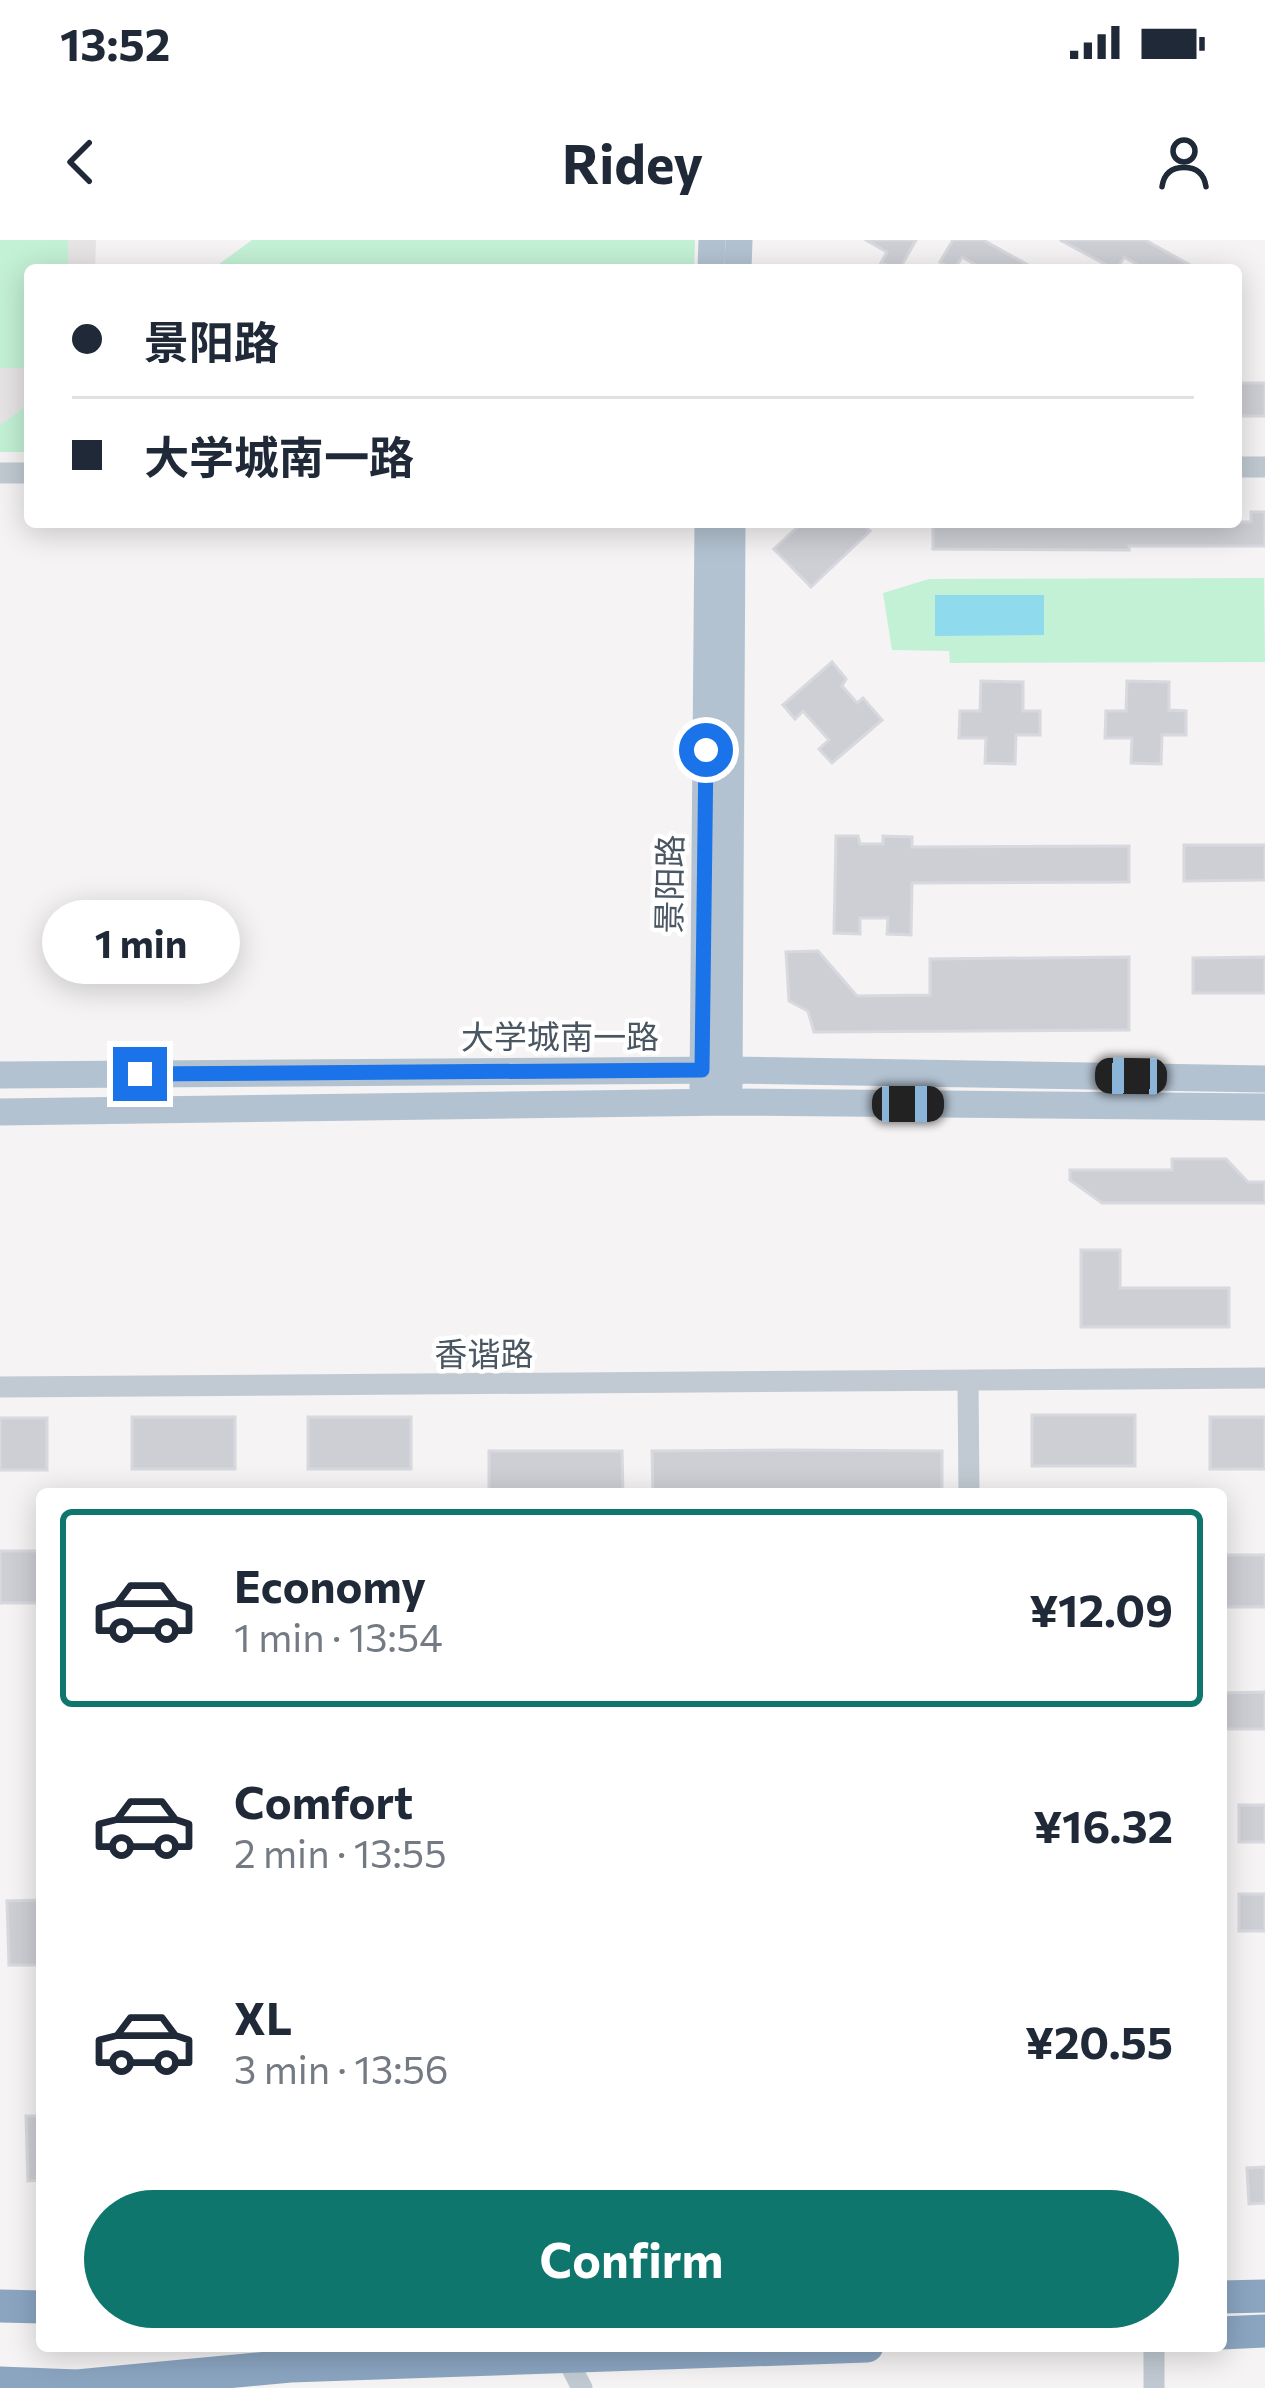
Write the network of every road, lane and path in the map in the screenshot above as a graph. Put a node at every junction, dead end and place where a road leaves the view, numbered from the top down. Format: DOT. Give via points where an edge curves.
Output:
graph roads {
  1 [pos="708,528"];
  2 [pos="732,528"];
  3 [pos="716,1070"];
  4 [pos="0,1075"];
  5 [pos="1265,1078"];
  6 [pos="716,1102"];
  7 [pos="1265,1107"];
  8 [pos="0,1112"];
  9 [pos="1265,1378"];
  10 [pos="968,1382"];
  11 [pos="0,1388"];
  12 [pos="969,1488"];
  13 [pos="1265,2296"];
  14 [pos="1227,2297"];
  15 [pos="0,2306"];
  16 [pos="36,2307"];
  17 [pos="1265,2331"];
  18 [pos="1227,2332"];
  19 [pos="703,2352"];
  20 [pos="1154,2352"];
  21 [pos="566,2357"];
  22 [pos="0,2383"];
  23 [pos="583,2388"];
  24 [pos="1154,2388"];
  1 -- 3 [label="main road, 景阳路"];
  2 -- 3 [label="main road, 景阳路"];
  3 -- 4 [label="main road, 大学城南一路"];
  3 -- 5 [label="main road, 大学城南一路"];
  3 -- 6 [label="main road, 景阳路"];
  6 -- 7 [label="main road, 大学城南一路"];
  6 -- 8 [label="main road, 大学城南一路"];
  9 -- 10 [label="street, 香谐路"];
  10 -- 11 [label="street, 香谐路"];
  10 -- 12 [label="street"];
  13 -- 14 [label="highway"];
  15 -- 16 [label="highway"];
  17 -- 18 [label="highway"];
  19 -- 21 [label="highway"];
  20 -- 24 [label="street"];
  21 -- 22 [label="highway" via="290,2366 77,2386"];
  21 -- 23 [label="street"];
}
